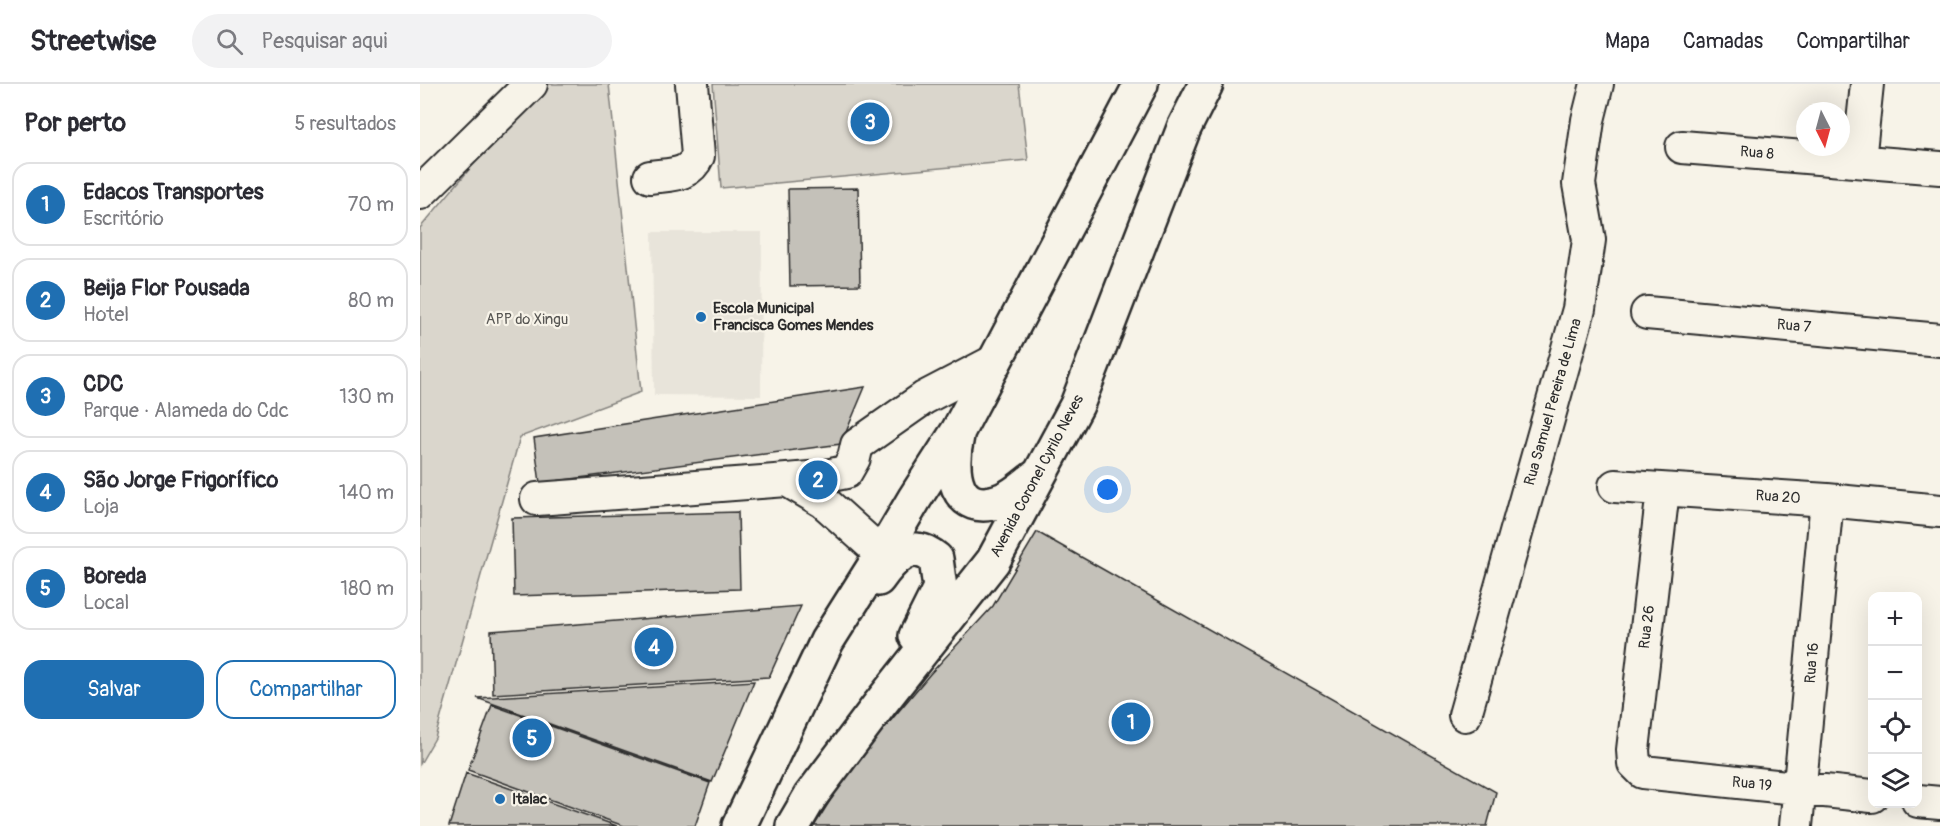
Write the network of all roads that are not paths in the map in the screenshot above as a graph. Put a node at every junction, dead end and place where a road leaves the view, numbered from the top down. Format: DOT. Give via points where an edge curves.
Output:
graph roads {
  1 [pos="531,84"];
  2 [pos="692,84"];
  3 [pos="1141,84"];
  4 [pos="1206,84"];
  5 [pos="1597,84"];
  6 [pos="1867,84"];
  7 [pos="1682,147"];
  8 [pos="1859,161"];
  9 [pos="1940,168"];
  10 [pos="650,177"];
  11 [pos="420,193"];
  12 [pos="1647,313"];
  13 [pos="1940,340"];
  14 [pos="995,361"];
  15 [pos="958,431"];
  16 [pos="1041,474"];
  17 [pos="787,480"];
  18 [pos="1615,486"];
  19 [pos="1663,490"];
  20 [pos="537,499"];
  21 [pos="1827,500"];
  22 [pos="1940,511"];
  23 [pos="882,554"];
  24 [pos="827,640"];
  25 [pos="880,704"];
  26 [pos="1466,715"];
  27 [pos="1634,763"];
  28 [pos="1800,789"];
  29 [pos="1868,796"];
  30 [pos="1922,801"];
  31 [pos="1940,803"];
  32 [pos="739,826"];
  33 [pos="793,826"];
  34 [pos="1796,826"];
  1 -- 11 [label="street"];
  2 -- 10 [label="street" via="698,156 694,166 685,172"];
  3 -- 14 [label="highway"];
  4 -- 16 [label="highway, Avenida Coronel Cyrilo Neves" via="1184,128 1077,405"];
  5 -- 26 [label="street, Rua Samuel Pereira de Lima" via="1580,184 1589,240 1580,309"];
  6 -- 8 [label="street"];
  7 -- 8 [label="street, Rua 8"];
  8 -- 9 [label="street, Rua 8"];
  12 -- 13 [label="street, Rua 7"];
  14 -- 15 [label="highway"];
  14 -- 17 [label="street" via="924,398 856,445 846,472"];
  15 -- 16 [label="highway" via="954,480 964,497 975,503 1002,500"];
  15 -- 23 [label="highway"];
  16 -- 25 [label="highway, Avenida Coronel Cyrilo Neves" via="993,561"];
  17 -- 20 [label="street"];
  17 -- 23 [label="street" via="824,502"];
  18 -- 19 [label="street, Rua 20"];
  19 -- 21 [label="street, Rua 20"];
  19 -- 27 [label="street, Rua 26"];
  21 -- 22 [label="street, Rua 20"];
  21 -- 28 [label="street, Rua 16"];
  23 -- 24 [label="highway"];
  24 -- 25 [label="highway" via="900,553 928,552 936,559 940,588"];
  24 -- 32 [label="highway"];
  25 -- 33 [label="highway, Avenida Coronel Cyrilo Neves"];
  27 -- 28 [label="street, Rua 19" via="1643,772"];
  28 -- 29 [label="street, Rua 19"];
  28 -- 34 [label="street, Rua 16"];
  30 -- 31 [label="street"];
}
